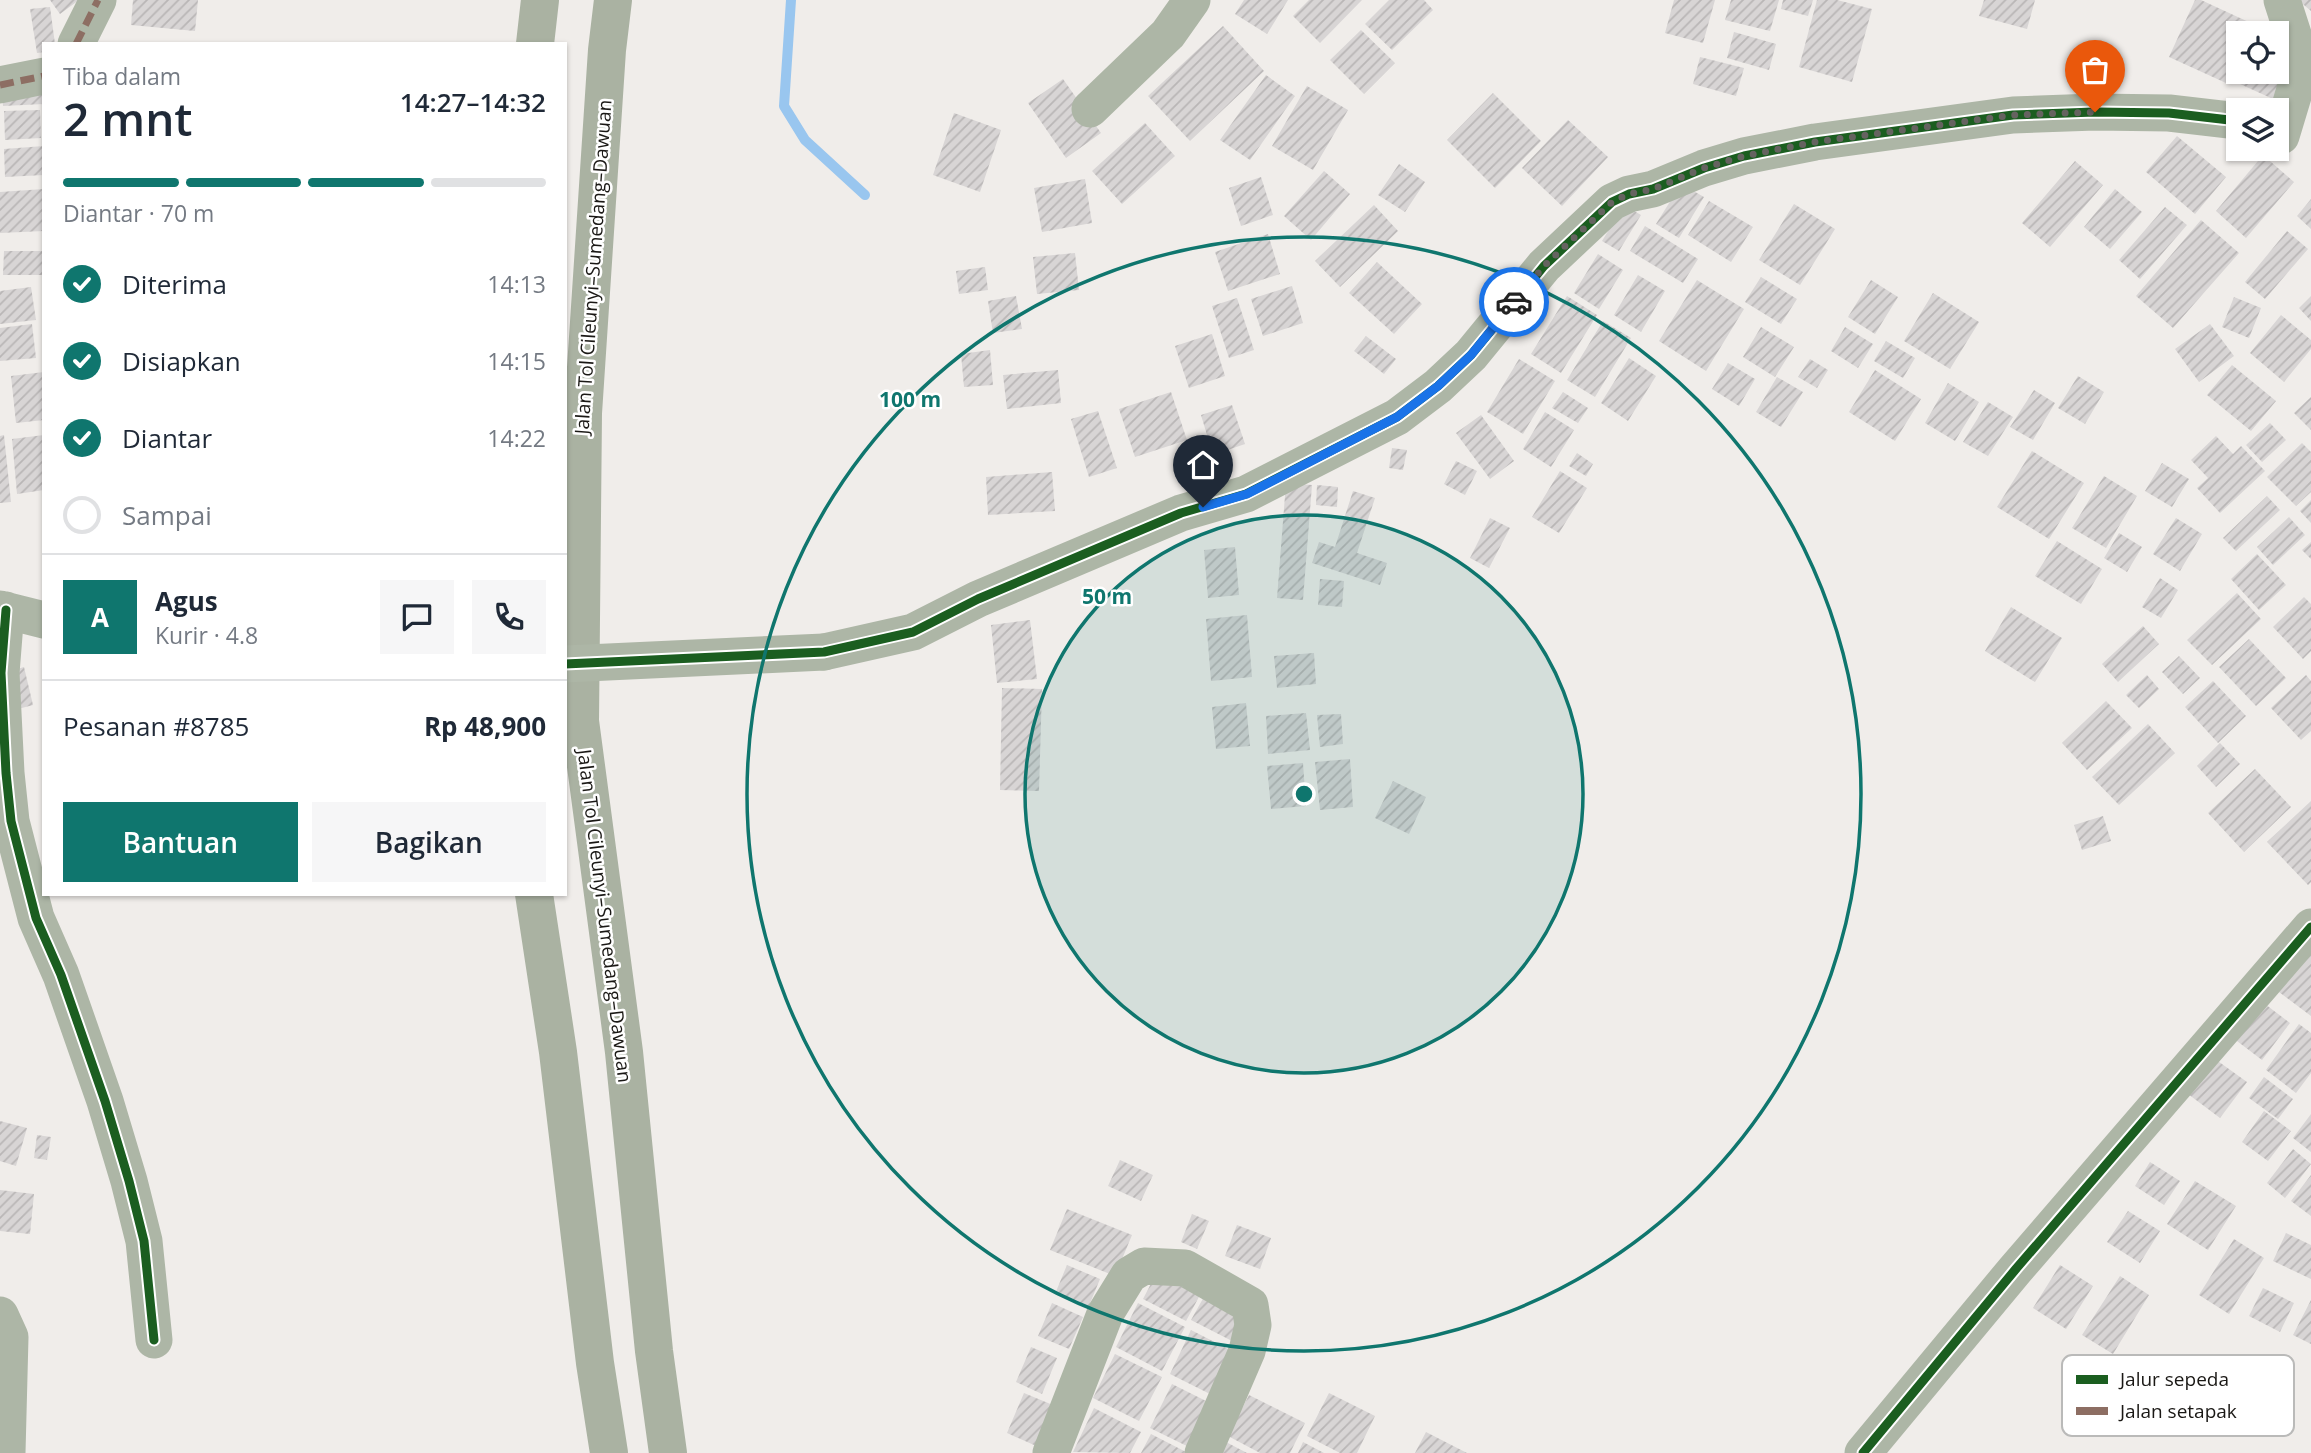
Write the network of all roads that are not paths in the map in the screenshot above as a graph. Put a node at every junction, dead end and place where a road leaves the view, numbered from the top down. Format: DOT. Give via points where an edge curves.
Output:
graph roads {
  1 [pos="98,0"];
  2 [pos="540,0"];
  3 [pos="613,0"];
  4 [pos="1192,0"];
  5 [pos="2282,0"];
  6 [pos="77,42"];
  7 [pos="535,42"];
  8 [pos="42,76"];
  9 [pos="0,85"];
  10 [pos="1090,109"];
  11 [pos="2226,120"];
  12 [pos="2290,140"];
  13 [pos="3,609"];
  14 [pos="42,619"];
  15 [pos="567,664"];
  16 [pos="534,896"];
  17 [pos="2311,927"];
  18 [pos="0,1315"];
  19 [pos="154,1340"];
  20 [pos="7,1453"];
  21 [pos="609,1453"];
  22 [pos="668,1453"];
  23 [pos="1051,1453"];
  24 [pos="1203,1453"];
  25 [pos="1863,1453"];
  1 -- 6 [label="street"];
  2 -- 7 [label="highway"];
  3 -- 22 [label="highway, Jalan Tol Cileunyi–Sumedang–Dawuan" via="583,413 580,721 624,1052"];
  4 -- 10 [label="street" via="1168,34"];
  5 -- 12 [label="street" via="2301,59"];
  8 -- 9 [label="street"];
  11 -- 15 [label="street, bridge" via="2169,113 2013,115 1815,142 1704,168 1612,202 1544,266 1471,355 1438,386 1397,417 1247,494 1181,513 978,599 913,632 824,652"];
  13 -- 14 [label="street"];
  13 -- 19 [label="street" via="1,673 12,821 36,918 61,975 129,1181 144,1241"];
  16 -- 21 [label="highway"];
  17 -- 25 [label="street"];
  18 -- 20 [label="street" via="10,1337"];
  23 -- 24 [label="street" via="1105,1314 1129,1275 1144,1266 1185,1268 1250,1305 1247,1351"];
}
